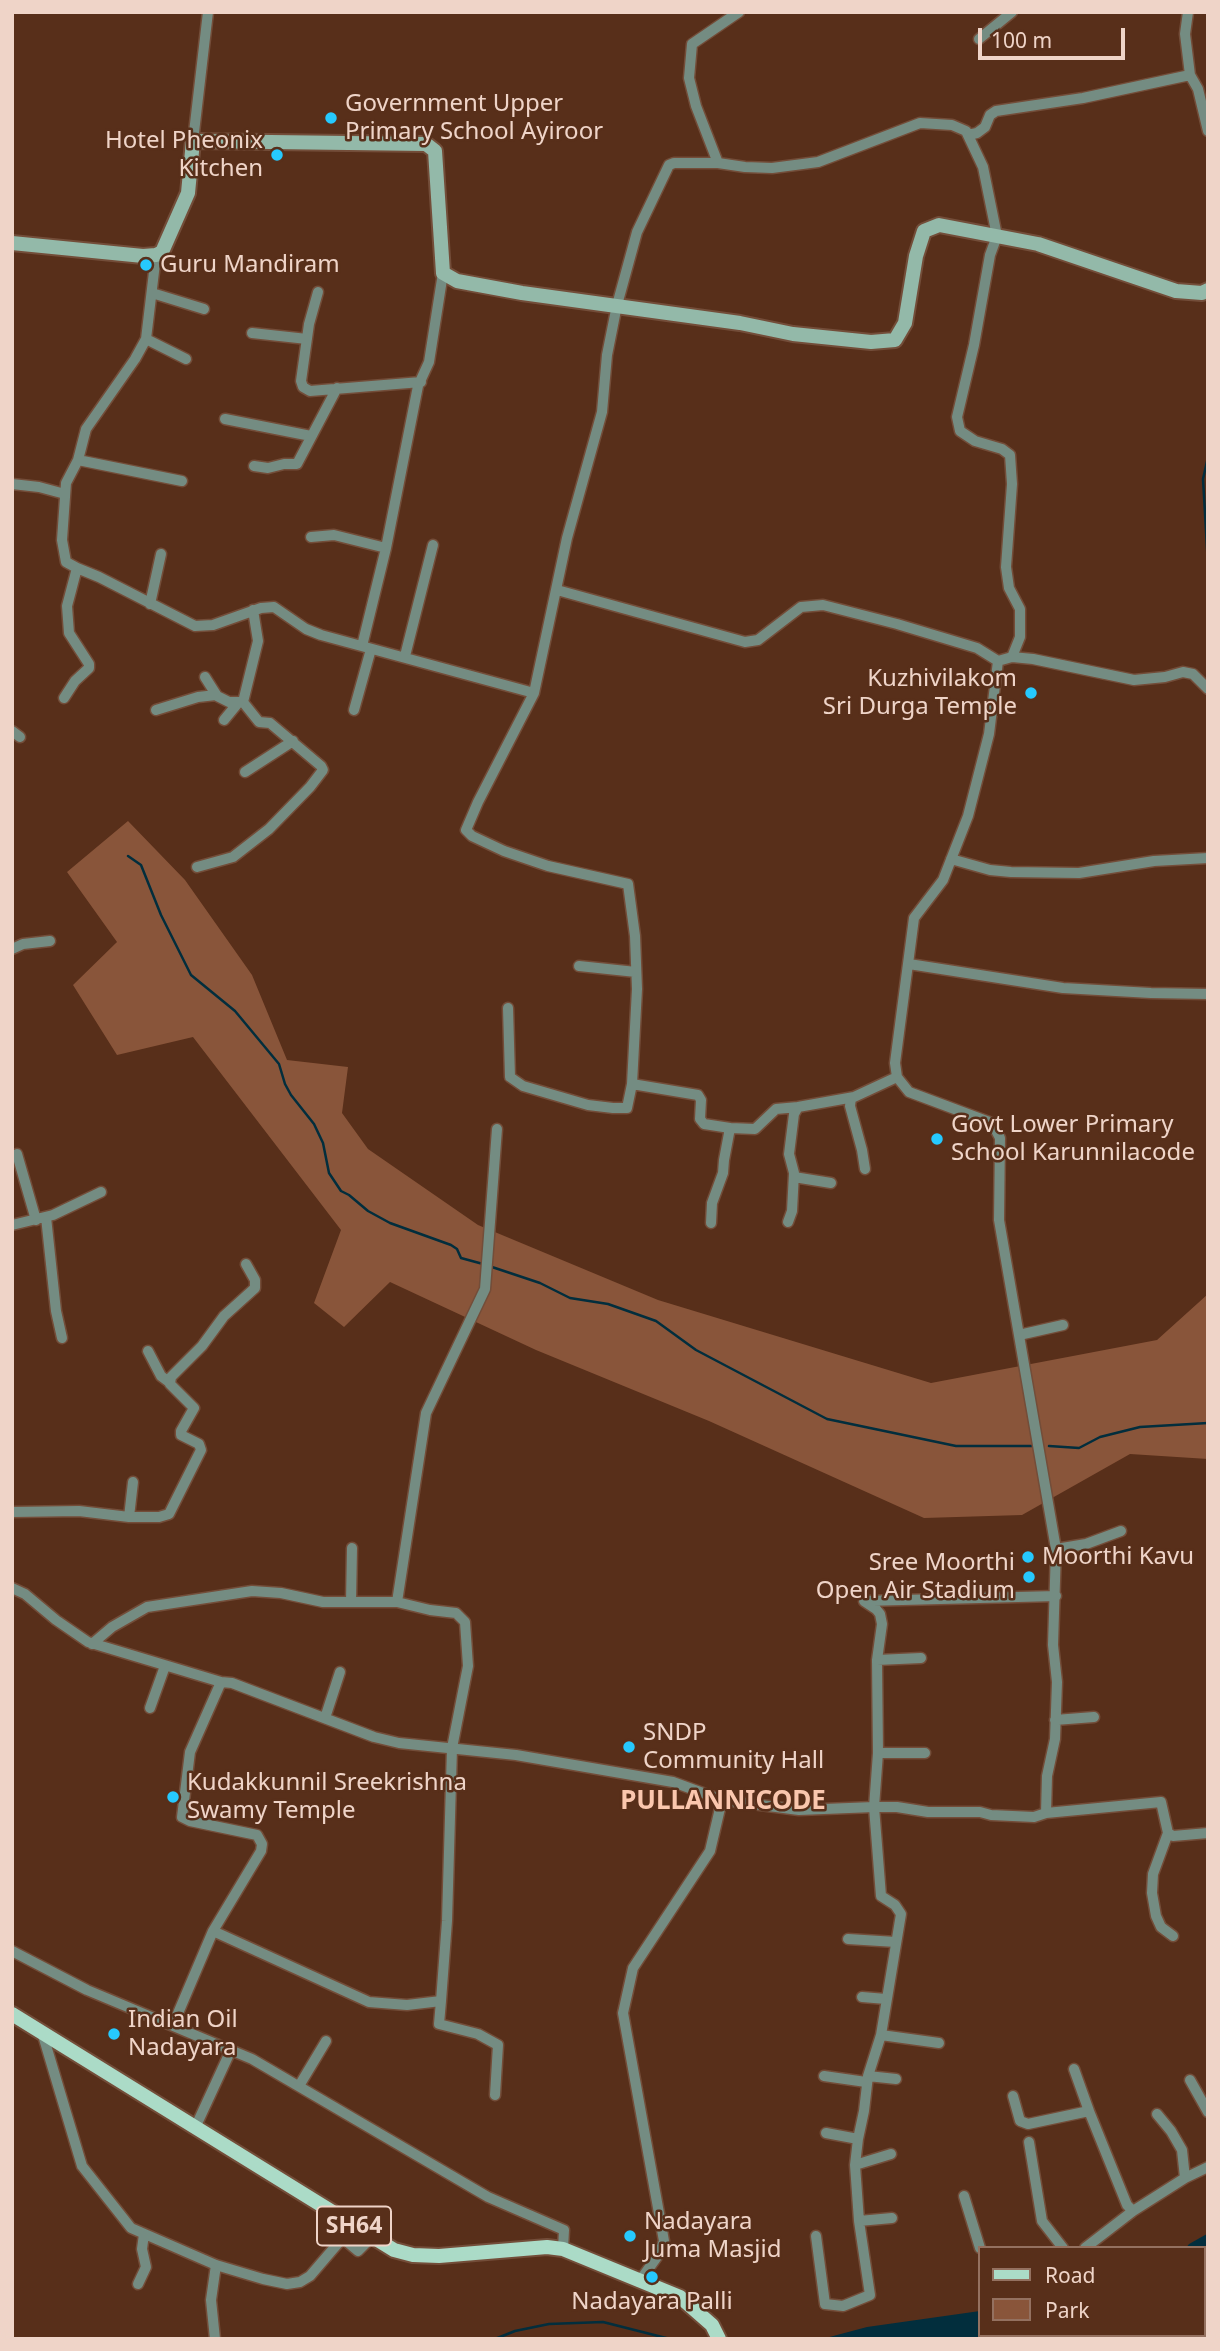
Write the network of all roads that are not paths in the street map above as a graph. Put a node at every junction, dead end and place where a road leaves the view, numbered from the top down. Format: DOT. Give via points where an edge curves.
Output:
graph roads {
  1 [pos="208,12"];
  2 [pos="739,12"];
  3 [pos="1012,12"];
  4 [pos="1188,12"];
  5 [pos="979,39"];
  6 [pos="1190,75"];
  7 [pos="1208,131"];
  8 [pos="968,135"];
  9 [pos="193,141"];
  10 [pos="718,163"];
  11 [pos="997,236"];
  12 [pos="12,243"];
  13 [pos="156,255"];
  14 [pos="443,273"];
  15 [pos="1208,290"];
  16 [pos="318,292"];
  17 [pos="152,293"];
  18 [pos="617,305"];
  19 [pos="204,309"];
  20 [pos="252,333"];
  21 [pos="146,339"];
  22 [pos="307,339"];
  23 [pos="186,359"];
  24 [pos="421,382"];
  25 [pos="337,388"];
  26 [pos="225,419"];
  27 [pos="311,436"];
  28 [pos="78,460"];
  29 [pos="254,466"];
  30 [pos="183,481"];
  31 [pos="12,484"];
  32 [pos="65,494"];
  33 [pos="312,537"];
  34 [pos="433,545"];
  35 [pos="386,548"];
  36 [pos="161,554"];
  37 [pos="77,568"];
  38 [pos="557,590"];
  39 [pos="150,604"];
  40 [pos="253,610"];
  41 [pos="367,648"];
  42 [pos="405,656"];
  43 [pos="1012,657"];
  44 [pos="998,661"];
  45 [pos="205,677"];
  46 [pos="1208,689"];
  47 [pos="534,693"];
  48 [pos="216,695"];
  49 [pos="64,698"];
  50 [pos="241,703"];
  51 [pos="156,710"];
  52 [pos="354,710"];
  53 [pos="224,720"];
  54 [pos="293,741"];
  55 [pos="245,772"];
  56 [pos="1208,858"];
  57 [pos="951,859"];
  58 [pos="197,866"];
  59 [pos="50,941"];
  60 [pos="12,949"];
  61 [pos="909,964"];
  62 [pos="579,966"];
  63 [pos="636,972"];
  64 [pos="1208,994"];
  65 [pos="508,1008"];
  66 [pos="897,1077"];
  67 [pos="632,1084"];
  68 [pos="850,1097"];
  69 [pos="798,1107"];
  70 [pos="730,1128"];
  71 [pos="498,1129"];
  72 [pos="17,1154"];
  73 [pos="865,1169"];
  74 [pos="794,1177"];
  75 [pos="831,1183"];
  76 [pos="101,1192"];
  77 [pos="41,1219"];
  78 [pos="788,1222"];
  79 [pos="711,1223"];
  80 [pos="12,1225"];
  81 [pos="246,1264"];
  82 [pos="1063,1325"];
  83 [pos="1019,1335"];
  84 [pos="62,1338"];
  85 [pos="148,1351"];
  86 [pos="170,1382"];
  87 [pos="133,1482"];
  88 [pos="12,1512"];
  89 [pos="129,1517"];
  90 [pos="1121,1531"];
  91 [pos="352,1548"];
  92 [pos="1056,1549"];
  93 [pos="12,1588"];
  94 [pos="1056,1596"];
  95 [pos="351,1602"];
  96 [pos="397,1602"];
  97 [pos="92,1644"];
  98 [pos="921,1658"];
  99 [pos="877,1660"];
  100 [pos="164,1666"];
  101 [pos="340,1672"];
  102 [pos="221,1682"];
  103 [pos="150,1708"];
  104 [pos="1094,1717"];
  105 [pos="325,1718"];
  106 [pos="1055,1720"];
  107 [pos="452,1748"];
  108 [pos="925,1753"];
  109 [pos="878,1754"];
  110 [pos="722,1800"];
  111 [pos="874,1807"];
  112 [pos="1046,1813"];
  113 [pos="1168,1833"];
  114 [pos="1208,1833"];
  115 [pos="213,1931"];
  116 [pos="1174,1936"];
  117 [pos="848,1939"];
  118 [pos="896,1941"];
  119 [pos="12,1951"];
  120 [pos="862,1997"];
  121 [pos="886,1999"];
  122 [pos="441,2001"];
  123 [pos="12,2014"];
  124 [pos="173,2025"];
  125 [pos="42,2032"];
  126 [pos="881,2035"];
  127 [pos="326,2041"];
  128 [pos="939,2043"];
  129 [pos="231,2050"];
  130 [pos="1074,2069"];
  131 [pos="824,2076"];
  132 [pos="867,2079"];
  133 [pos="896,2079"];
  134 [pos="1190,2080"];
  135 [pos="299,2086"];
  136 [pos="495,2095"];
  137 [pos="1013,2096"];
  138 [pos="1089,2111"];
  139 [pos="1208,2112"];
  140 [pos="1157,2114"];
  141 [pos="195,2128"];
  142 [pos="826,2133"];
  143 [pos="858,2138"];
  144 [pos="1029,2142"];
  145 [pos="891,2154"];
  146 [pos="855,2165"];
  147 [pos="1208,2167"];
  148 [pos="1185,2178"];
  149 [pos="964,2196"];
  150 [pos="1133,2211"];
  151 [pos="892,2218"];
  152 [pos="859,2221"];
  153 [pos="144,2234"];
  154 [pos="816,2236"];
  155 [pos="372,2237"];
  156 [pos="979,2246"];
  157 [pos="1061,2246"];
  158 [pos="1088,2246"];
  159 [pos="563,2249"];
  160 [pos="216,2265"];
  161 [pos="639,2282"];
  162 [pos="138,2284"];
  163 [pos="215,2339"];
  164 [pos="719,2339"];
  1 -- 9 [label="street"];
  2 -- 10 [label="street" via="692,44 689,78"];
  3 -- 5 [label="street"];
  4 -- 6 [label="street" via="1185,34"];
  6 -- 7 [label="street"];
  6 -- 8 [label="street" via="996,111 985,127"];
  8 -- 10 [label="street" via="952,125 920,122 818,162 772,168"];
  8 -- 11 [label="street" via="983,167"];
  9 -- 13 [label="main road" via="188,193 162,252"];
  9 -- 14 [label="main road" via="426,144 435,151"];
  10 -- 18 [label="street" via="669,165 637,232"];
  11 -- 15 [label="main road" via="1038,244 1176,291"];
  11 -- 18 [label="main road" via="939,225 924,231 905,324 895,340 793,334"];
  11 -- 43 [label="street" via="957,418 960,431 1010,455 1006,567 1009,588 1020,609 1020,638"];
  12 -- 13 [label="main road"];
  13 -- 17 [label="street"];
  14 -- 18 [label="main road" via="457,281"];
  14 -- 24 [label="street" via="429,362"];
  16 -- 22 [label="street"];
  17 -- 19 [label="street"];
  17 -- 21 [label="street"];
  18 -- 38 [label="street" via="602,412"];
  20 -- 22 [label="street"];
  21 -- 23 [label="street"];
  21 -- 28 [label="street" via="86,429"];
  22 -- 25 [label="street" via="303,387 310,391"];
  24 -- 25 [label="street"];
  24 -- 35 [label="street"];
  25 -- 27 [label="street"];
  26 -- 27 [label="street"];
  27 -- 29 [label="street" via="297,464"];
  28 -- 30 [label="street"];
  28 -- 32 [label="street"];
  31 -- 32 [label="street"];
  32 -- 37 [label="street" via="62,540 66,562"];
  33 -- 35 [label="street" via="334,535"];
  34 -- 42 [label="street"];
  35 -- 41 [label="street"];
  36 -- 39 [label="street"];
  37 -- 39 [label="street"];
  37 -- 49 [label="street" via="68,606 69,633 89,668"];
  38 -- 44 [label="street" via="745,642 758,639 801,607 823,606 977,648"];
  38 -- 47 [label="street"];
  39 -- 40 [label="street" via="195,626 213,625"];
  40 -- 41 [label="street" via="274,607 306,629"];
  40 -- 50 [label="street" via="258,641"];
  41 -- 42 [label="street"];
  41 -- 52 [label="street"];
  42 -- 47 [label="street"];
  43 -- 44 [label="street"];
  43 -- 46 [label="street" via="1134,680 1183,672 1194,674"];
  44 -- 57 [label="street" via="989,734 968,816"];
  45 -- 48 [label="street"];
  47 -- 63 [label="street" via="466,830 504,851 548,866 628,884"];
  48 -- 50 [label="street"];
  48 -- 51 [label="street"];
  50 -- 53 [label="street"];
  50 -- 54 [label="street" via="259,722 270,723"];
  54 -- 55 [label="street"];
  54 -- 58 [label="street" via="321,766 321,773 269,829 233,857"];
  56 -- 57 [label="street" via="1079,873 990,870"];
  57 -- 61 [label="street" via="943,880 914,918"];
  59 -- 60 [label="street"];
  61 -- 64 [label="street" via="1063,988"];
  61 -- 66 [label="street"];
  62 -- 63 [label="street"];
  63 -- 67 [label="street"];
  65 -- 67 [label="street" via="510,1077 523,1086 588,1105 627,1108"];
  66 -- 68 [label="street"];
  66 -- 83 [label="street" via="909,1092 992,1123 1000,1138 999,1220"];
  67 -- 70 [label="street" via="698,1095 704,1124"];
  68 -- 69 [label="street"];
  68 -- 73 [label="street"];
  69 -- 70 [label="street" via="776,1109 755,1129"];
  69 -- 74 [label="street" via="789,1154"];
  70 -- 79 [label="street"];
  71 -- 96 [label="street" via="485,1289 426,1413"];
  72 -- 77 [label="street"];
  74 -- 75 [label="street"];
  74 -- 78 [label="street"];
  76 -- 77 [label="street"];
  77 -- 80 [label="street"];
  77 -- 84 [label="street"];
  81 -- 86 [label="street" via="255,1288 224,1317"];
  82 -- 83 [label="street"];
  83 -- 92 [label="street"];
  85 -- 86 [label="street" via="161,1376"];
  86 -- 89 [label="street" via="194,1408 181,1435 199,1444 201,1454 169,1514"];
  87 -- 89 [label="street"];
  88 -- 89 [label="street" via="79,1511"];
  90 -- 92 [label="street"];
  91 -- 95 [label="street"];
  92 -- 94 [label="street"];
  93 -- 97 [label="street"];
  94 -- 99 [label="street" via="864,1601 880,1614"];
  94 -- 106 [label="street"];
  95 -- 96 [label="street"];
  95 -- 97 [label="street" via="252,1591 217,1595 147,1607"];
  96 -- 107 [label="street" via="456,1613 465,1622 468,1667"];
  97 -- 100 [label="street"];
  98 -- 99 [label="street"];
  99 -- 109 [label="street"];
  100 -- 102 [label="street"];
  100 -- 103 [label="street"];
  101 -- 105 [label="street"];
  102 -- 105 [label="street"];
  102 -- 115 [label="street" via="190,1752 182,1816 257,1835 262,1844"];
  104 -- 106 [label="street"];
  105 -- 107 [label="street" via="399,1743"];
  106 -- 112 [label="street"];
  107 -- 110 [label="street" via="661,1780"];
  107 -- 122 [label="street"];
  108 -- 109 [label="street"];
  109 -- 111 [label="street"];
  110 -- 111 [label="street" via="799,1810"];
  110 -- 161 [label="street" via="710,1851 633,1968 623,2013 664,2241"];
  111 -- 112 [label="street" via="1034,1817"];
  111 -- 118 [label="street" via="881,1896 901,1914"];
  112 -- 113 [label="street" via="1161,1802"];
  113 -- 114 [label="street"];
  113 -- 116 [label="street" via="1153,1874 1152,1893 1161,1927"];
  115 -- 122 [label="street" via="369,2002 407,2005"];
  115 -- 124 [label="street"];
  117 -- 118 [label="street"];
  118 -- 121 [label="street"];
  119 -- 124 [label="street" via="87,1990"];
  120 -- 121 [label="street"];
  121 -- 126 [label="street"];
  122 -- 136 [label="street" via="439,2024 498,2045"];
  123 -- 125 [label="main road, SH64"];
  124 -- 129 [label="street"];
  125 -- 141 [label="main road, SH64"];
  125 -- 153 [label="street" via="82,2166 131,2228"];
  126 -- 128 [label="street"];
  126 -- 132 [label="street"];
  127 -- 135 [label="street"];
  129 -- 135 [label="street"];
  129 -- 141 [label="street"];
  130 -- 138 [label="street"];
  131 -- 132 [label="street"];
  132 -- 133 [label="street"];
  132 -- 143 [label="street"];
  134 -- 139 [label="street"];
  135 -- 159 [label="street" via="488,2197 564,2230"];
  137 -- 138 [label="street" via="1020,2120 1028,2123"];
  138 -- 150 [label="street"];
  140 -- 148 [label="street" via="1182,2150"];
  141 -- 155 [label="main road, SH64"];
  142 -- 143 [label="street"];
  143 -- 146 [label="street"];
  144 -- 157 [label="street" via="1042,2221"];
  145 -- 146 [label="street"];
  146 -- 152 [label="street"];
  147 -- 148 [label="street"];
  148 -- 150 [label="street"];
  149 -- 156 [label="street"];
  150 -- 158 [label="street"];
  151 -- 152 [label="street"];
  152 -- 154 [label="street" via="870,2295 843,2306 825,2304"];
  153 -- 160 [label="street"];
  153 -- 162 [label="street" via="146,2267"];
  155 -- 159 [label="main road, SH64" via="413,2255 547,2246"];
  155 -- 160 [label="street" via="358,2251 340,2241 300,2282 286,2284"];
  159 -- 161 [label="main road, SH64"];
  160 -- 163 [label="street" via="211,2300"];
  161 -- 164 [label="main road, SH64" via="680,2297 712,2325"];
}
